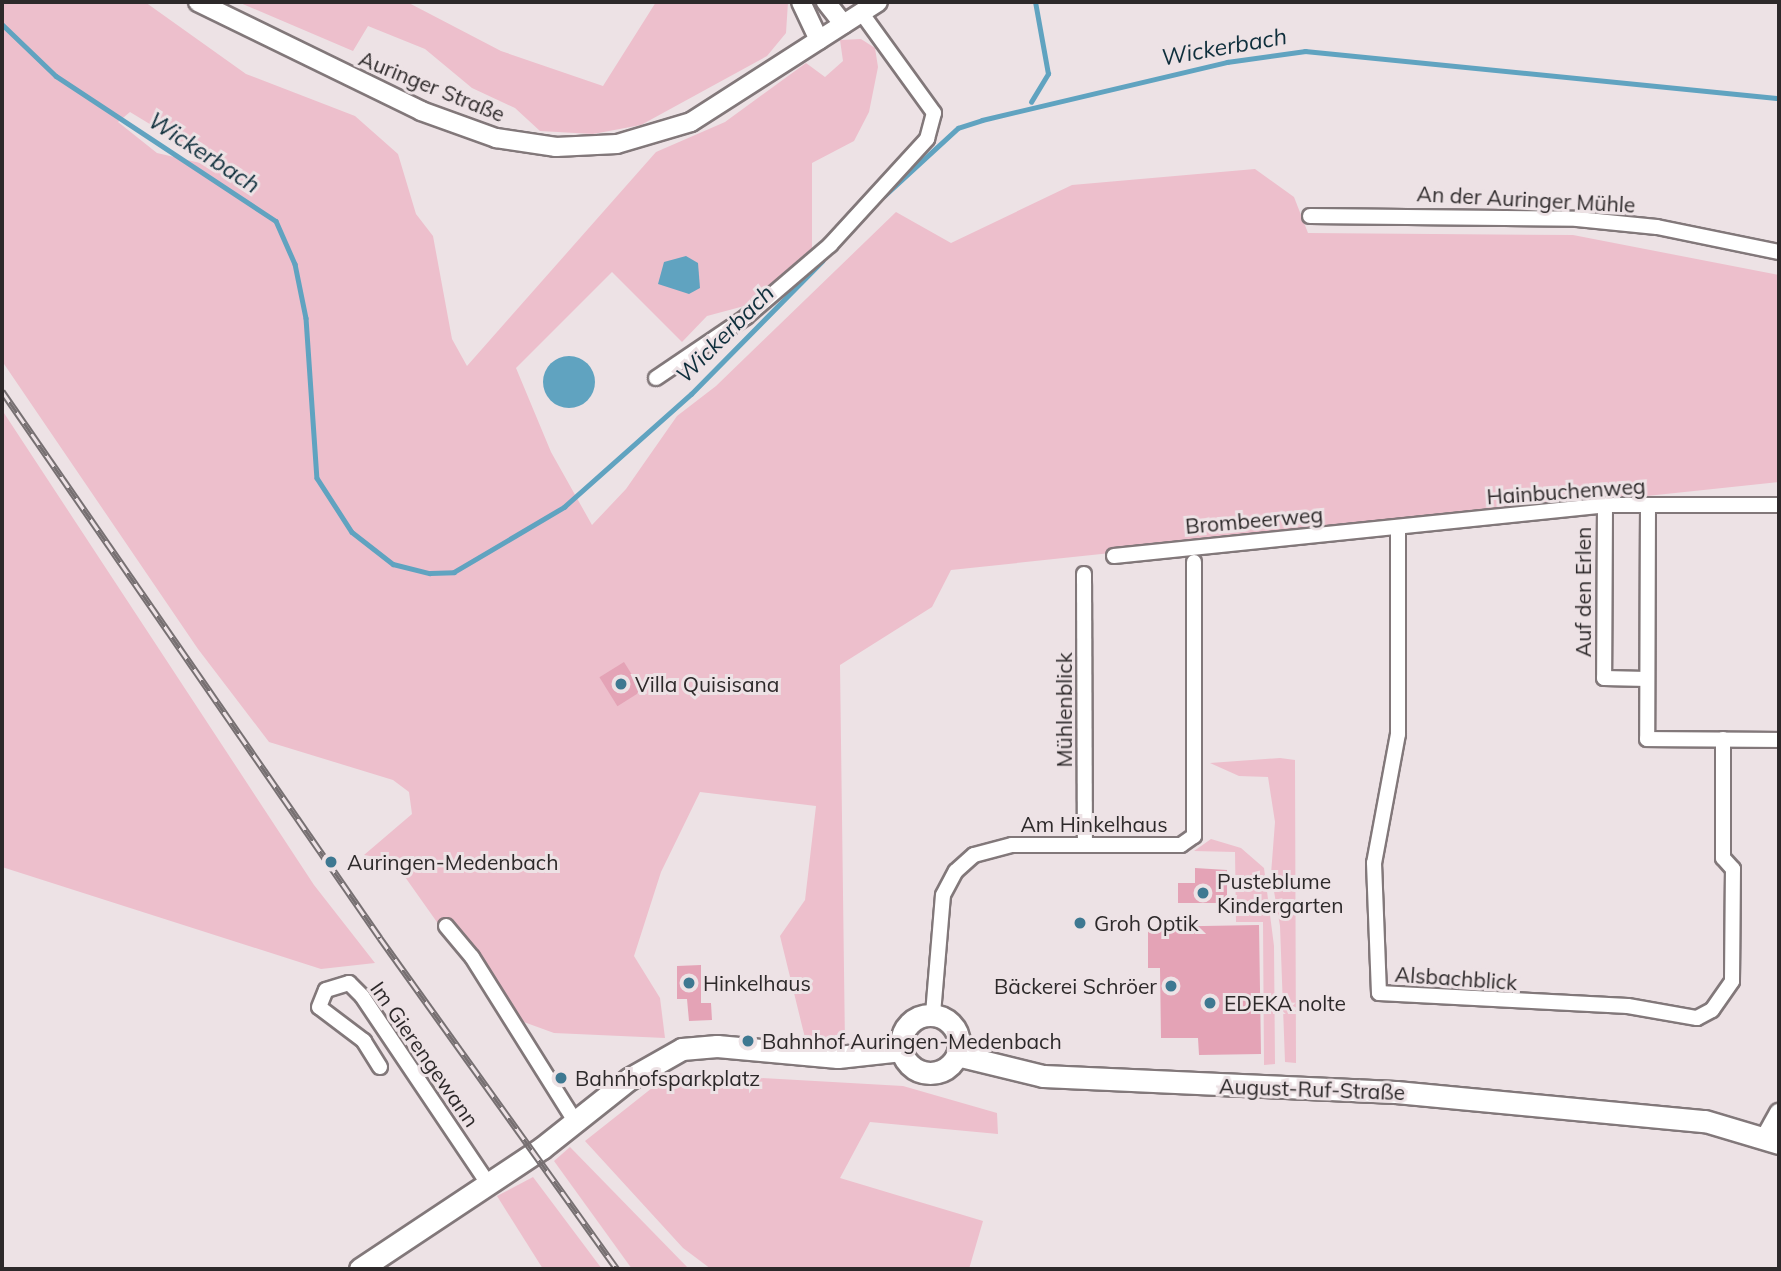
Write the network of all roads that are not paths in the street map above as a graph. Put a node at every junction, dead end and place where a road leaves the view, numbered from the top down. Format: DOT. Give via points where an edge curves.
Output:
graph roads {
  1 [pos="198,2"];
  2 [pos="801,2"];
  3 [pos="827,2"];
  4 [pos="878,2"];
  5 [pos="861,12"];
  6 [pos="843,24"];
  7 [pos="819,40"];
  8 [pos="1310,216"];
  9 [pos="1779,252"];
  10 [pos="656,378"];
  11 [pos="1605,505"];
  12 [pos="1648,505"];
  13 [pos="1779,505"];
  14 [pos="1398,528"];
  15 [pos="1114,556"];
  16 [pos="1194,562"];
  17 [pos="1084,574"];
  18 [pos="1647,678"];
  19 [pos="1723,739"];
  20 [pos="1779,740"];
  21 [pos="1085,845"];
  22 [pos="446,926"];
  23 [pos="933,1014"];
  24 [pos="902,1050"];
  25 [pos="957,1055"];
  26 [pos="380,1067"];
  27 [pos="1779,1113"];
  28 [pos="576,1123"];
  29 [pos="1772,1141"];
  30 [pos="489,1185"];
  31 [pos="360,1269"];
  1 -- 7 [label="street, Auringer Straße" via="421,111 496,138 556,148 617,144 691,122"];
  2 -- 7 [label="street"];
  3 -- 6 [label="street"];
  4 -- 5 [label="street, Auringer Straße"];
  5 -- 6 [label="street, Auringer Straße"];
  5 -- 10 [label="street" via="934,113 927,139 830,245 746,317"];
  6 -- 7 [label="street, Auringer Straße"];
  8 -- 9 [label="street, An der Auringer Mühle" via="1577,219 1657,227"];
  11 -- 12 [label="street, Hainbuchenweg"];
  11 -- 14 [label="street, Hainbuchenweg"];
  11 -- 18 [label="street, Auf den Erlen" via="1604,678"];
  12 -- 13 [label="street, Hainbuchenweg"];
  12 -- 18 [label="street"];
  14 -- 15 [label="street, Brombeerweg"];
  14 -- 19 [label="street, Alsbachblick" via="1398,734 1374,863 1379,993 1628,1006 1697,1018 1712,1010 1732,981 1733,869 1723,858"];
  16 -- 21 [label="street, Am Hinkelhaus" via="1197,829 1181,845"];
  17 -- 21 [label="street, Mühlenblick"];
  18 -- 19 [label="street" via="1647,739"];
  19 -- 20 [label="street"];
  21 -- 23 [label="street, Am Hinkelhaus" via="996,846 956,871 940,909"];
  22 -- 28 [label="street" via="472,957"];
  23 -- 24 [label="main road" via="908,1024"];
  23 -- 25 [label="main road" via="955,1028"];
  24 -- 25 [label="main road" via="914,1068 928,1073 948,1067"];
  24 -- 28 [label="main road" via="838,1057 717,1046 682,1049 629,1079"];
  25 -- 29 [label="main road, August-Ruf-Straße" via="1043,1076 1395,1092 1668,1117 1715,1123"];
  26 -- 30 [label="street, Im Gierengewann" via="364,1041 319,1014 326,990 349,983 362,996"];
  27 -- 29 [label="street"];
  28 -- 30 [label="main road"];
  30 -- 31 [label="main road"];
}
